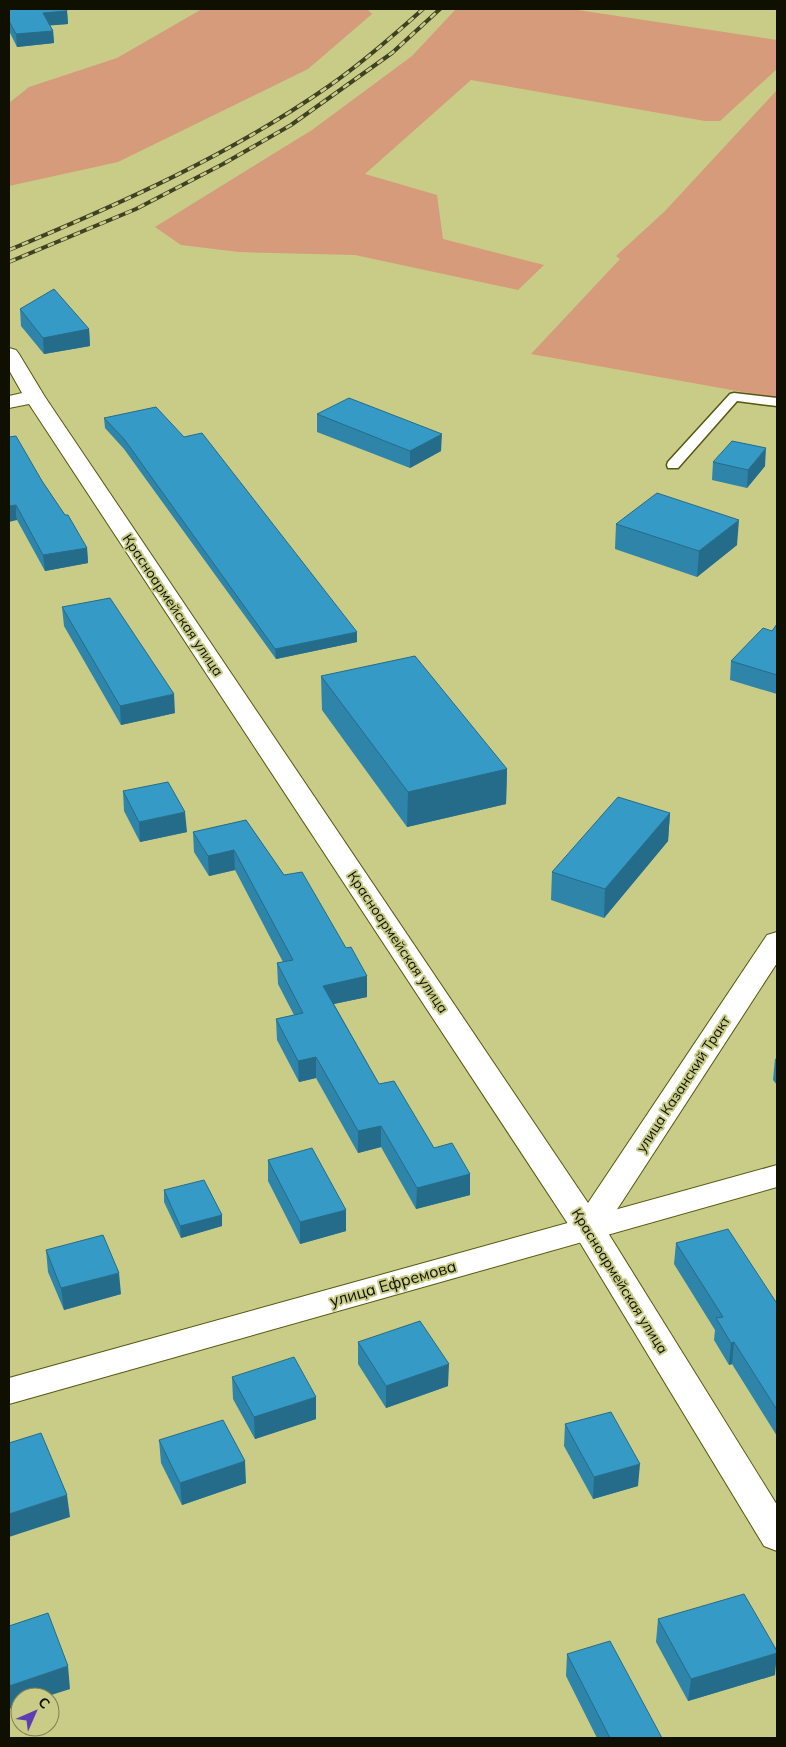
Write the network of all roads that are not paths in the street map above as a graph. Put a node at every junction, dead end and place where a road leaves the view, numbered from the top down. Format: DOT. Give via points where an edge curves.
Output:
graph roads {
  1 [pos="9,354"];
  2 [pos="22,400"];
  3 [pos="777,402"];
  4 [pos="673,465"];
  5 [pos="777,941"];
  6 [pos="777,1176"];
  7 [pos="588,1228"];
  8 [pos="9,1391"];
  9 [pos="777,1536"];
  1 -- 2 [label="street, Красноармейская улица"];
  2 -- 7 [label="street, Красноармейская улица"];
  3 -- 4 [label="lane" via="734,397"];
  5 -- 7 [label="street, улица Казанский Тракт"];
  6 -- 7 [label="street, улица Ефремова"];
  7 -- 8 [label="street, улица Ефремова"];
  7 -- 9 [label="street, Красноармейская улица"];
}
